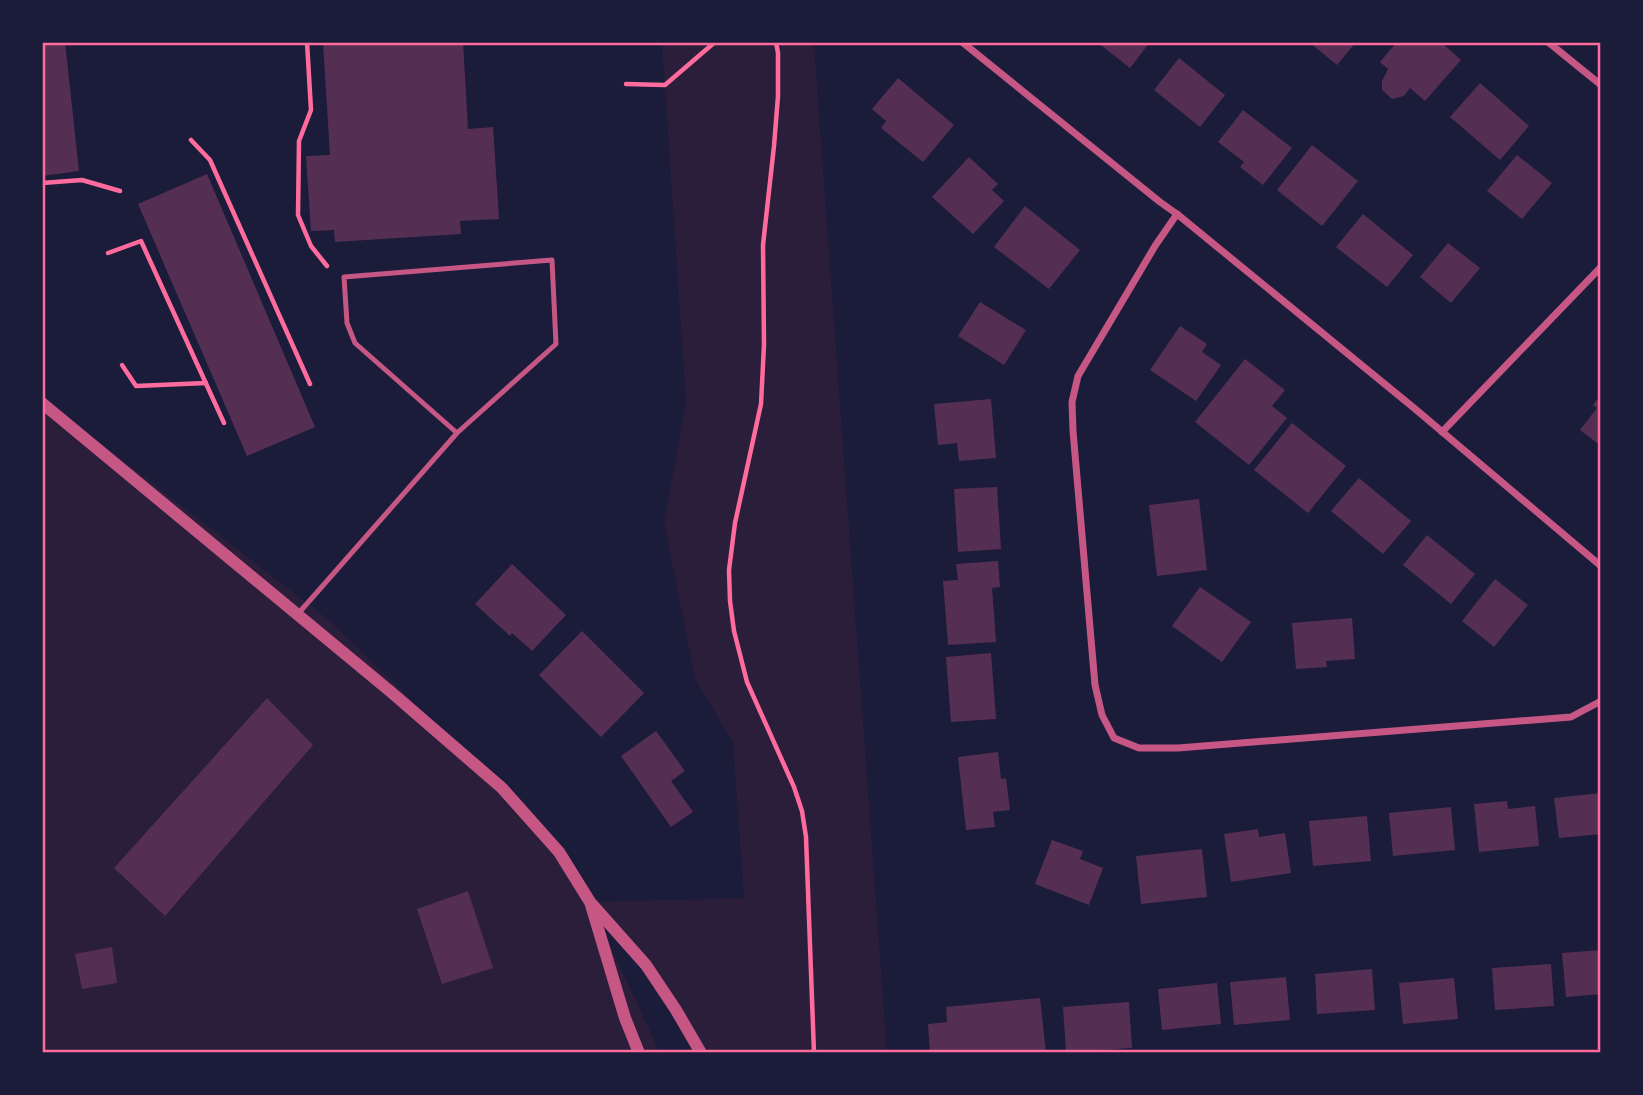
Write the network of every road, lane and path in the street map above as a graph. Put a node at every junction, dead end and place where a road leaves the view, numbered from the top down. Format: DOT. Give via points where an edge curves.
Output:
graph roads {
  1 [pos="307,42"];
  2 [pos="715,42"];
  3 [pos="776,42"];
  4 [pos="962,42"];
  5 [pos="1548,42"];
  6 [pos="626,85"];
  7 [pos="1601,85"];
  8 [pos="191,140"];
  9 [pos="42,183"];
  10 [pos="120,191"];
  11 [pos="1178,214"];
  12 [pos="108,253"];
  13 [pos="327,266"];
  14 [pos="1601,267"];
  15 [pos="122,365"];
  16 [pos="206,383"];
  17 [pos="310,384"];
  18 [pos="42,402"];
  19 [pos="224,423"];
  20 [pos="1442,432"];
  21 [pos="457,433"];
  22 [pos="1601,566"];
  23 [pos="297,615"];
  24 [pos="1601,701"];
  25 [pos="590,902"];
  26 [pos="639,1053"];
  27 [pos="701,1053"];
  28 [pos="814,1053"];
  1 -- 13 [label="path" via="311,110 299,141 298,215 311,246"];
  2 -- 6 [label="path" via="665,85"];
  3 -- 28 [label="path" via="775,146 763,245 761,404 735,523 730,601 747,682 802,811"];
  4 -- 11 [label="street"];
  5 -- 7 [label="street"];
  8 -- 17 [label="path" via="210,160"];
  9 -- 10 [label="path" via="82,180"];
  11 -- 20 [label="street"];
  11 -- 24 [label="street" via="1078,376 1072,402 1095,685 1102,716 1114,738 1139,748 1178,748 1571,717"];
  12 -- 16 [label="path" via="141,241"];
  14 -- 20 [label="street"];
  15 -- 16 [label="path" via="136,387"];
  16 -- 19 [label="path"];
  18 -- 23 [label="street"];
  20 -- 22 [label="street"];
  21 -- 21 [label="lane" via="556,344 552,260 344,277 347,323 355,343"];
  21 -- 23 [label="lane"];
  23 -- 25 [label="street" via="502,788 559,852"];
  25 -- 26 [label="street"];
  25 -- 27 [label="street" via="646,965"];
}
